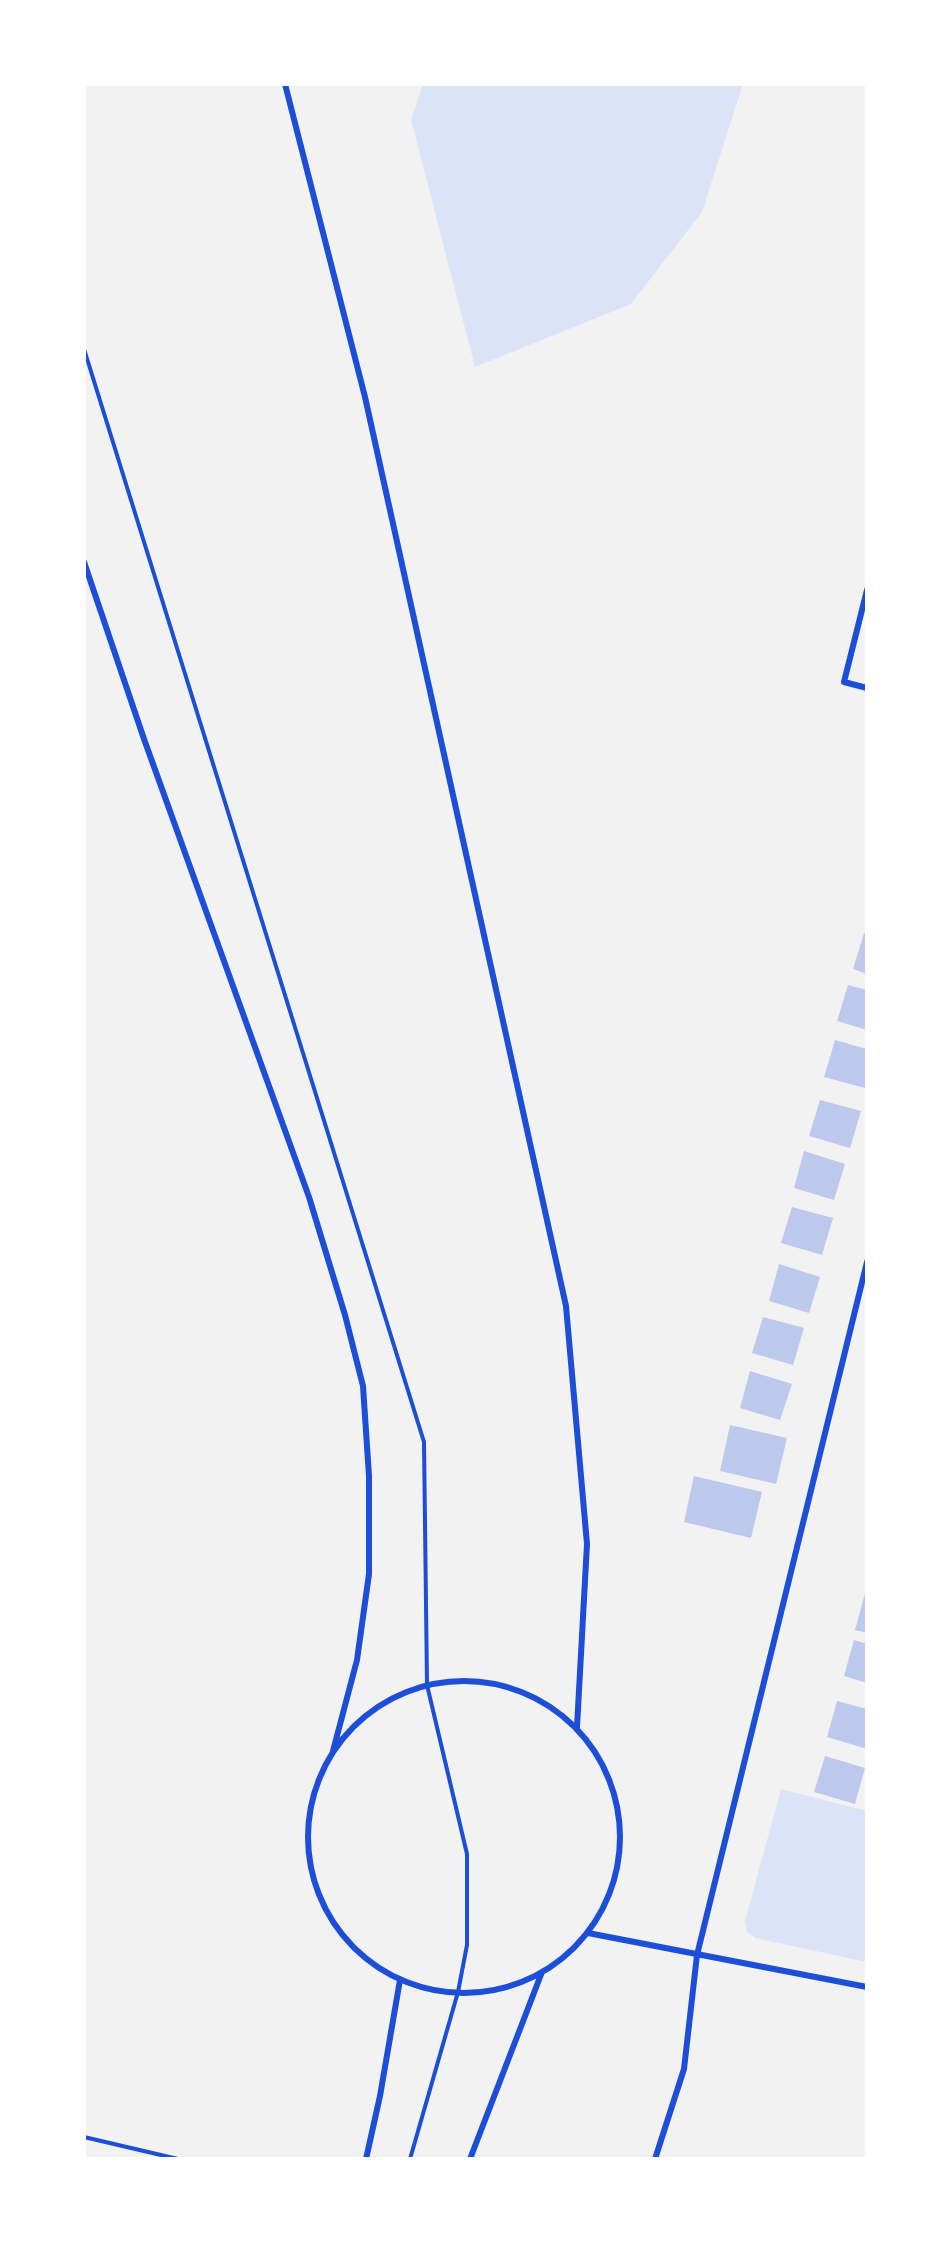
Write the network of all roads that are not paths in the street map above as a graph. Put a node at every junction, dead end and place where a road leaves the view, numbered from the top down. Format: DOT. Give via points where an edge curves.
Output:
graph roads {
  1 [pos="285,84"];
  2 [pos="84,562"];
  3 [pos="867,590"];
  4 [pos="867,688"];
  5 [pos="867,1262"];
  6 [pos="577,1727"];
  7 [pos="333,1751"];
  8 [pos="588,1933"];
  9 [pos="697,1955"];
  10 [pos="542,1972"];
  11 [pos="400,1980"];
  12 [pos="867,1987"];
  13 [pos="366,2159"];
  14 [pos="470,2159"];
  15 [pos="655,2159"];
  1 -- 6 [label="street" via="365,397 566,1306 587,1544"];
  2 -- 7 [label="street" via="309,1197 363,1386 369,1476 369,1574 357,1660"];
  3 -- 4 [label="street" via="844,682"];
  5 -- 9 [label="street"];
  6 -- 7 [label="street" via="544,1702 507,1686 467,1680 427,1685 390,1698 358,1721"];
  6 -- 8 [label="street" via="612,1782 620,1813 616,1878"];
  7 -- 11 [label="street" via="314,1791 307,1836 313,1881 332,1922 362,1956"];
  8 -- 9 [label="street"];
  8 -- 10 [label="street" via="567,1955"];
  9 -- 12 [label="street"];
  9 -- 15 [label="street" via="684,2069"];
  10 -- 11 [label="street" via="515,1985 487,1991 438,1990"];
  10 -- 14 [label="street"];
  11 -- 13 [label="street"];
}
